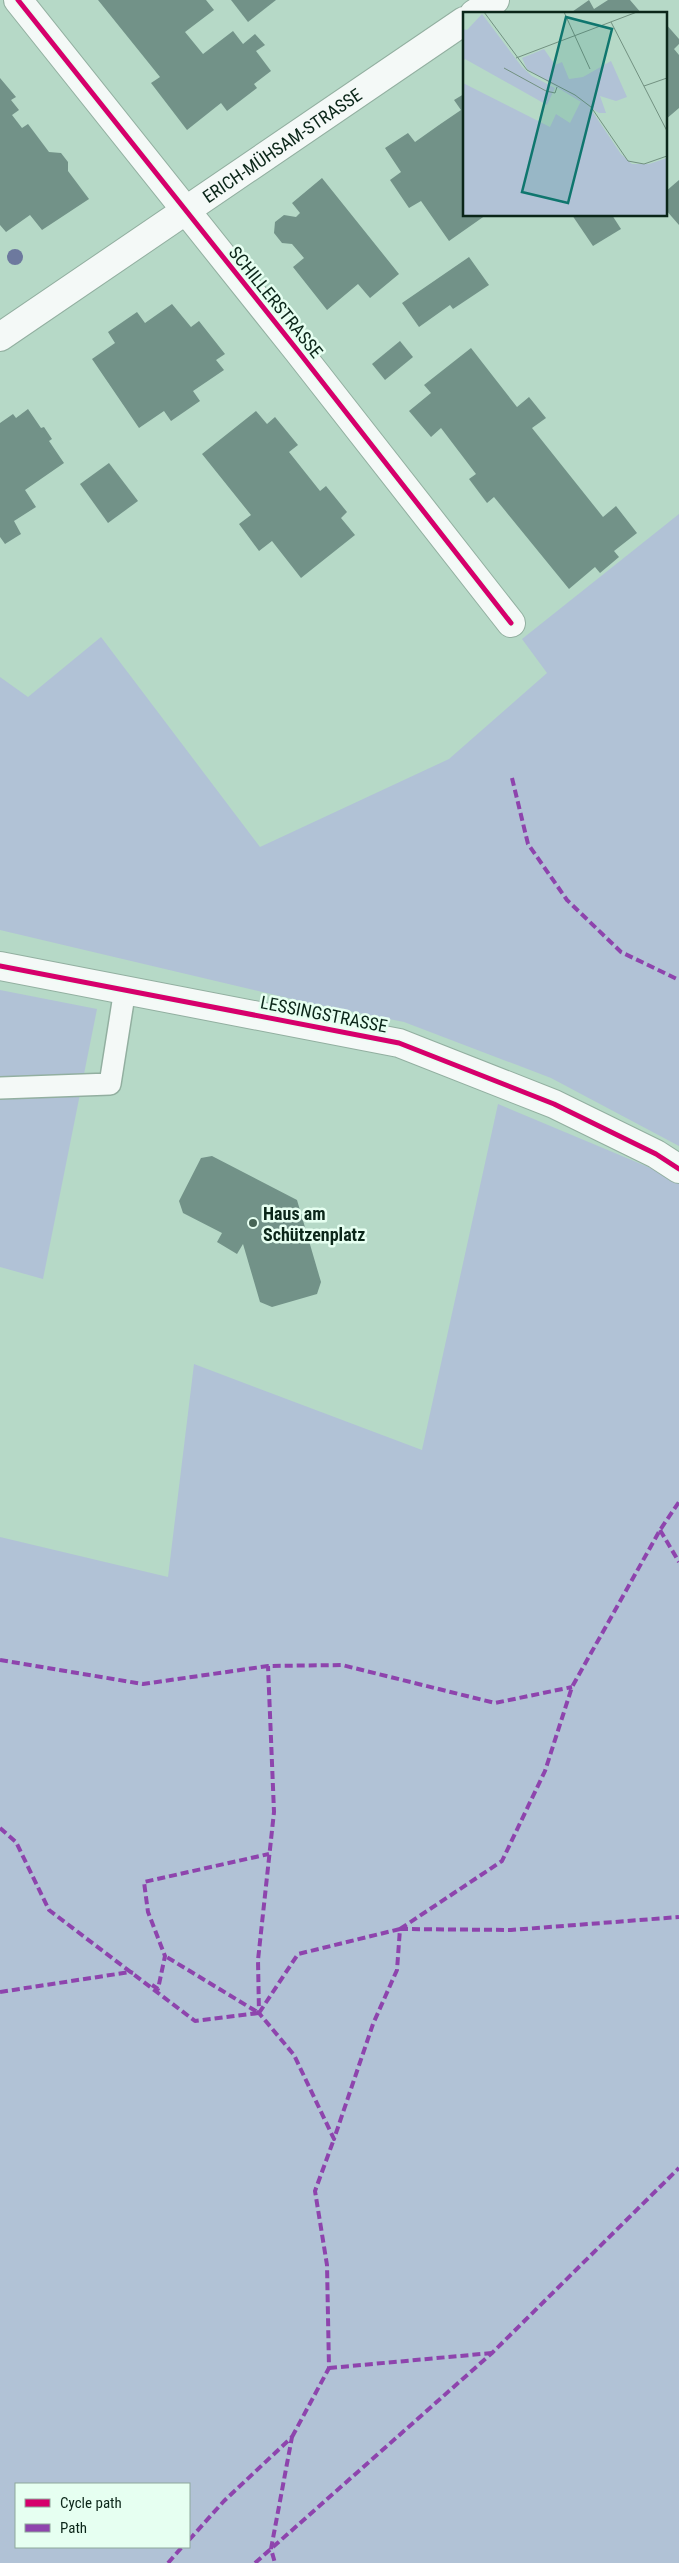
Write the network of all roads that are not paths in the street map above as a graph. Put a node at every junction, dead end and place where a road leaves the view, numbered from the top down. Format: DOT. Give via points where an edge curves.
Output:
graph roads {
  1 [pos="18,0"];
  2 [pos="495,0"];
  3 [pos="477,12"];
  4 [pos="463,22"];
  5 [pos="184,210"];
  6 [pos="0,337"];
  7 [pos="511,623"];
  8 [pos="0,966"];
  9 [pos="125,989"];
  10 [pos="0,1088"];
  11 [pos="679,1169"];
  1 -- 5 [label="street, SCHILLERSTRASSE"];
  2 -- 3 [label="street"];
  4 -- 5 [label="street, ERICH-MÜHSAM-STRASSE"];
  5 -- 6 [label="street, ERICH-MÜHSAM-STRASSE"];
  5 -- 7 [label="street, SCHILLERSTRASSE"];
  8 -- 9 [label="street, LESSINGSTRASSE"];
  9 -- 10 [label="lane" via="110,1084"];
  9 -- 11 [label="street, LESSINGSTRASSE" via="399,1043 554,1104 656,1154"];
}
